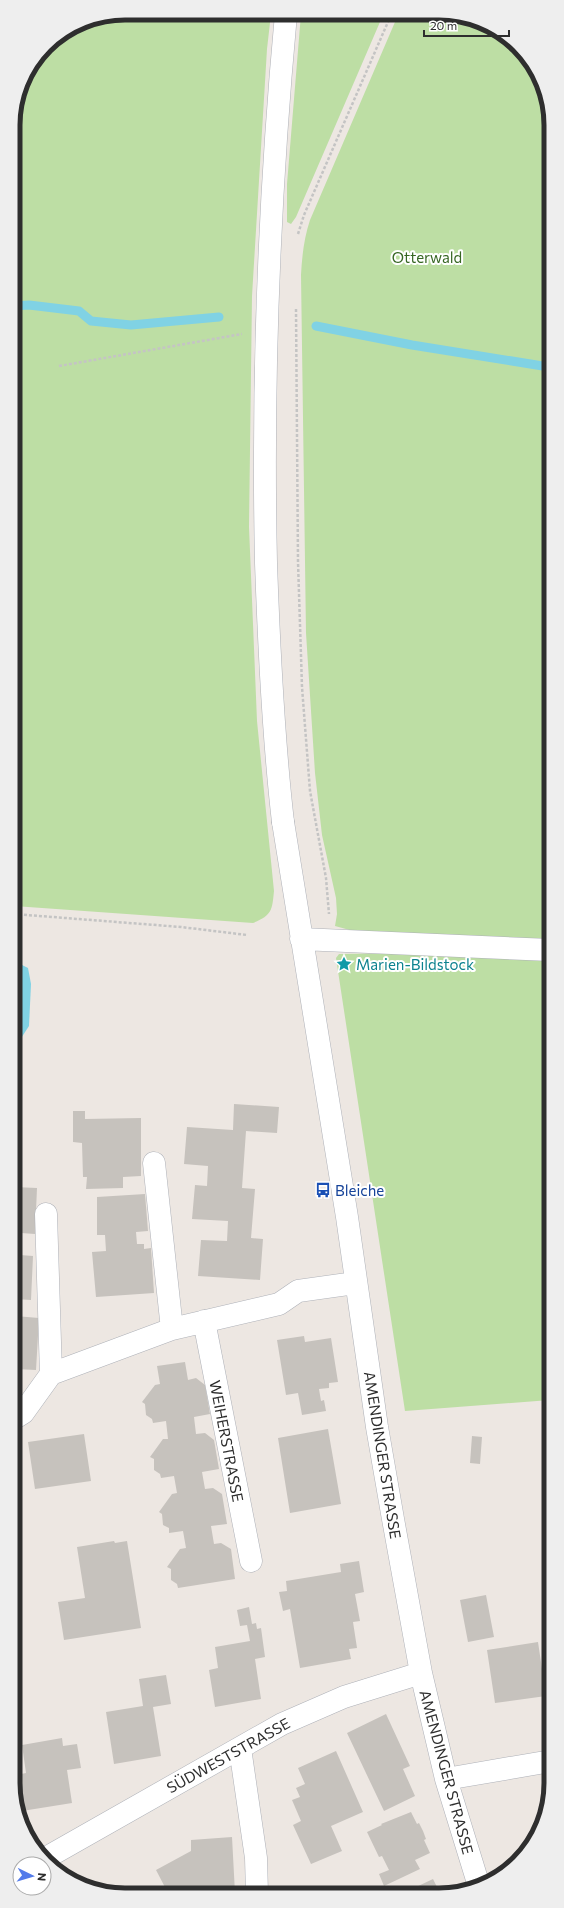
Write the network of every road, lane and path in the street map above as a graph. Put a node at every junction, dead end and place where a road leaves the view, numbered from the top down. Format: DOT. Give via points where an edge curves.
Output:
graph roads {
  1 [pos="286,20"];
  2 [pos="388,20"];
  3 [pos="297,238"];
  4 [pos="295,303"];
  5 [pos="266,331"];
  6 [pos="59,366"];
  7 [pos="20,914"];
  8 [pos="247,935"];
  9 [pos="301,939"];
  10 [pos="331,941"];
  11 [pos="544,950"];
  12 [pos="154,1163"];
  13 [pos="46,1214"];
  14 [pos="356,1283"];
  15 [pos="204,1321"];
  16 [pos="172,1329"];
  17 [pos="51,1374"];
  18 [pos="20,1415"];
  19 [pos="251,1561"];
  20 [pos="421,1673"];
  21 [pos="240,1748"];
  22 [pos="544,1762"];
  23 [pos="446,1779"];
  24 [pos="50,1856"];
  25 [pos="477,1881"];
  26 [pos="257,1888"];
  1 -- 5 [label="street, AMENDINGER STRASSE" via="271,212"];
  2 -- 3 [label="path" via="307,208"];
  4 -- 10 [label="path" via="302,687 310,790 326,878"];
  5 -- 6 [label="path"];
  5 -- 9 [label="street, AMENDINGER STRASSE" via="264,437 272,704 283,822"];
  7 -- 8 [label="path" via="181,927"];
  9 -- 10 [label="street"];
  9 -- 14 [label="street, AMENDINGER STRASSE"];
  10 -- 11 [label="street"];
  12 -- 16 [label="street"];
  13 -- 17 [label="street"];
  14 -- 15 [label="street" via="298,1291 279,1304"];
  14 -- 20 [label="street, AMENDINGER STRASSE" via="377,1427"];
  15 -- 16 [label="street"];
  15 -- 19 [label="street, WEIHERSTRASSE"];
  16 -- 17 [label="street"];
  17 -- 18 [label="street"];
  20 -- 21 [label="street, SÜDWESTSTRASSE" via="344,1697 282,1724"];
  20 -- 23 [label="street, AMENDINGER STRASSE"];
  21 -- 24 [label="street, SÜDWESTSTRASSE"];
  21 -- 26 [label="street" via="256,1858"];
  22 -- 23 [label="street"];
  23 -- 25 [label="street, AMENDINGER STRASSE"];
}
